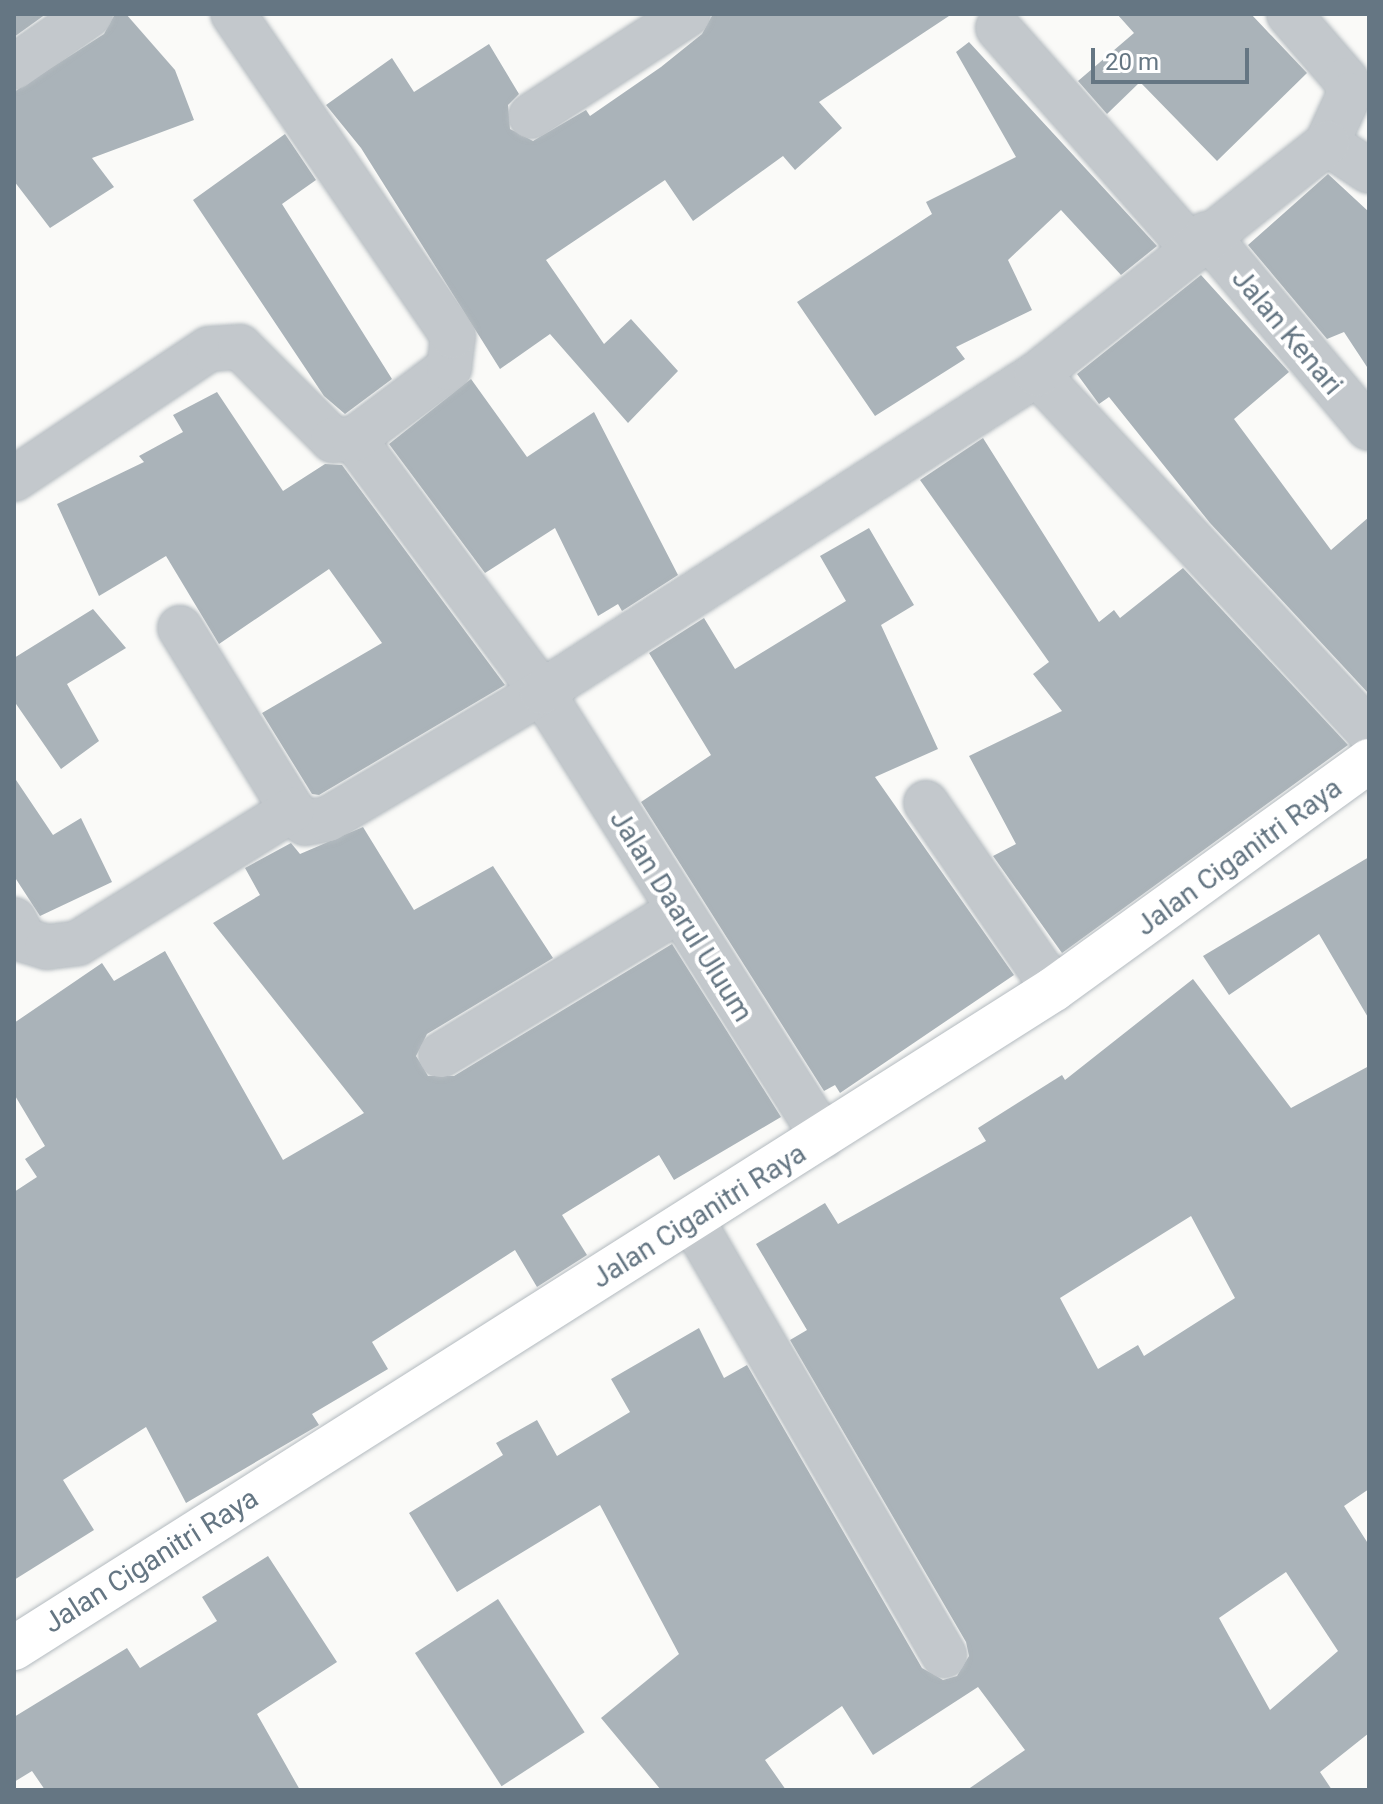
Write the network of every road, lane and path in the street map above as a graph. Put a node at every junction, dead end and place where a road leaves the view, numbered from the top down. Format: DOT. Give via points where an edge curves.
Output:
graph roads {
  1 [pos="90,14"];
  2 [pos="233,14"];
  3 [pos="688,14"];
  4 [pos="1289,14"];
  5 [pos="998,28"];
  6 [pos="14,67"];
  7 [pos="531,116"];
  8 [pos="1327,143"];
  9 [pos="1369,171"];
  10 [pos="1198,240"];
  11 [pos="1037,374"];
  12 [pos="1369,428"];
  13 [pos="354,439"];
  14 [pos="14,479"];
  15 [pos="180,628"];
  16 [pos="542,692"];
  17 [pos="1369,731"];
  18 [pos="1369,761"];
  19 [pos="926,803"];
  20 [pos="292,810"];
  21 [pos="675,913"];
  22 [pos="14,920"];
  23 [pos="1054,989"];
  24 [pos="441,1055"];
  25 [pos="823,1137"];
  26 [pos="692,1220"];
  27 [pos="14,1648"];
  28 [pos="944,1655"];
  1 -- 6 [label="street"];
  2 -- 13 [label="street" via="453,336 449,368"];
  3 -- 7 [label="street"];
  4 -- 8 [label="street" via="1346,80 1349,95"];
  5 -- 10 [label="street, Jalan Kenari"];
  8 -- 9 [label="street"];
  8 -- 10 [label="street"];
  10 -- 11 [label="street"];
  10 -- 12 [label="street, Jalan Kenari"];
  11 -- 16 [label="street"];
  11 -- 17 [label="street"];
  13 -- 14 [label="street" via="333,440 318,431 240,347 209,349"];
  13 -- 16 [label="street, Jalan Daarul Uluum"];
  15 -- 20 [label="street"];
  16 -- 20 [label="street" via="328,819 305,823"];
  16 -- 21 [label="street, Jalan Daarul Uluum"];
  18 -- 23 [label="street, Jalan Ciganitri Raya"];
  19 -- 23 [label="street"];
  20 -- 22 [label="street" via="78,943 47,947 24,940"];
  21 -- 24 [label="street"];
  21 -- 25 [label="street, Jalan Daarul Uluum"];
  23 -- 25 [label="street, Jalan Ciganitri Raya"];
  25 -- 26 [label="street, Jalan Ciganitri Raya"];
  26 -- 27 [label="street, Jalan Ciganitri Raya"];
  26 -- 28 [label="street"];
}
